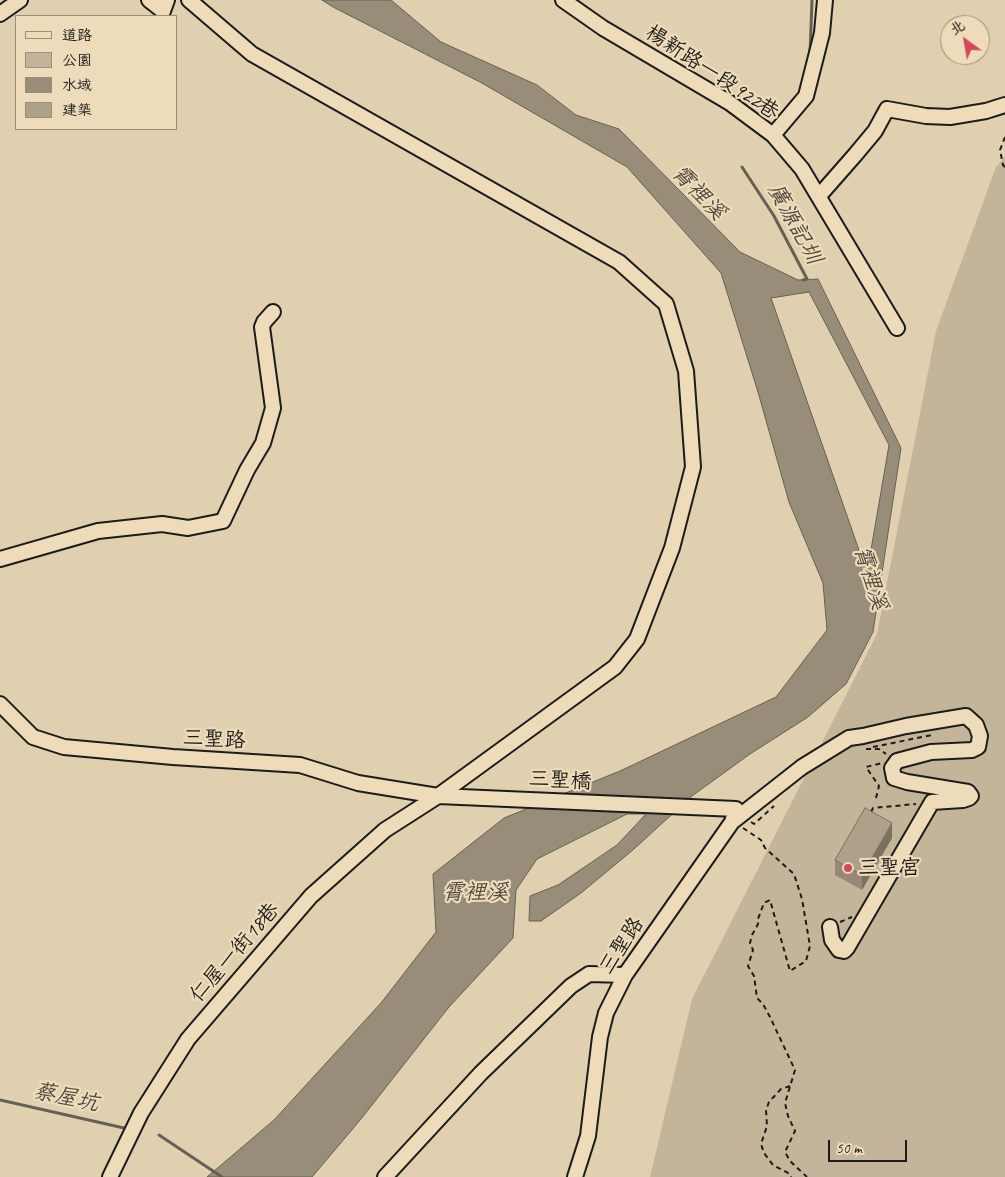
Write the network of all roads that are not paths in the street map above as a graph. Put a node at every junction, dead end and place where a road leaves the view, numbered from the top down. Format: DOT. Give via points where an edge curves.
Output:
graph roads {
  1 [pos="20,0"];
  2 [pos="150,0"];
  3 [pos="167,0"];
  4 [pos="189,0"];
  5 [pos="563,0"];
  6 [pos="825,0"];
  7 [pos="0,14"];
  8 [pos="1005,105"];
  9 [pos="773,135"];
  10 [pos="819,196"];
  11 [pos="273,312"];
  12 [pos="897,328"];
  13 [pos="0,559"];
  14 [pos="0,704"];
  15 [pos="438,796"];
  16 [pos="738,821"];
  17 [pos="830,927"];
  18 [pos="625,975"];
  19 [pos="110,1177"];
  20 [pos="385,1177"];
  21 [pos="575,1177"];
  1 -- 7 [label="street"];
  2 -- 3 [label="street" via="163,11"];
  4 -- 15 [label="street, 仁屋一街18巷" via="252,54 619,262 666,304 686,371 693,467 672,548 637,639 614,667"];
  5 -- 9 [label="street, 楊新路一段922巷" via="603,28 730,103"];
  6 -- 9 [label="street" via="822,33 806,96"];
  8 -- 10 [label="street" via="950,117 887,109 875,131"];
  9 -- 10 [label="street, 楊新路一段922巷" via="802,169"];
  10 -- 12 [label="street, 楊新路一段922巷"];
  11 -- 13 [label="street" via="262,327 273,408 263,443 223,521 188,528 162,524 98,531"];
  14 -- 15 [label="street, 三聖路" via="34,737 64,747 300,765 358,783"];
  15 -- 16 [label="street, 三聖橋" via="736,809"];
  15 -- 19 [label="street, 仁屋一街18巷" via="385,830 304,904 188,1039 141,1113"];
  16 -- 17 [label="street, 三聖路" via="802,767 849,738 966,716 976,724 980,736 978,747 972,750 930,752 897,761 892,768 894,778 968,792 971,796 963,800 932,802 844,951 839,950 832,940"];
  16 -- 18 [label="street, 三聖路"];
  18 -- 20 [label="street" via="589,974 572,986 481,1073"];
  18 -- 21 [label="street, 三聖路" via="606,1013 588,1136"];
}
